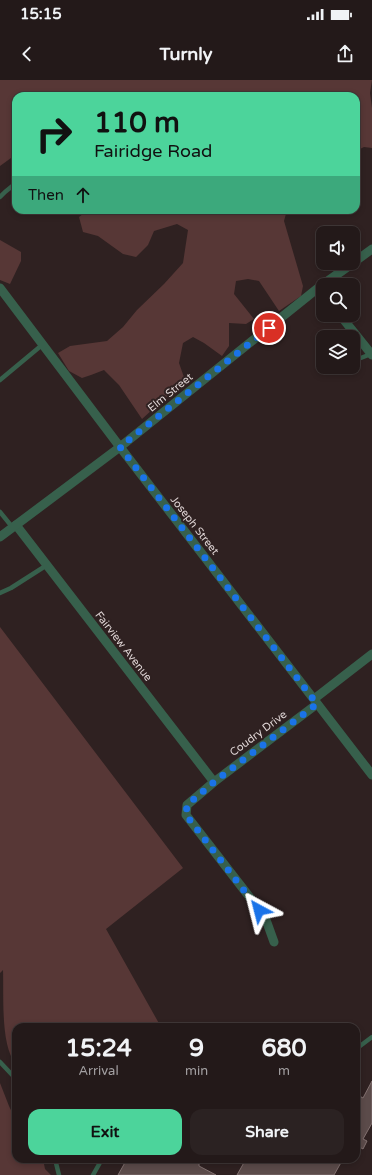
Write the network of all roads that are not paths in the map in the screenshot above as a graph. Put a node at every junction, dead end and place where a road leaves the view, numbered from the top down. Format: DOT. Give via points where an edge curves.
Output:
graph roads {
  1 [pos="12,186"];
  2 [pos="0,197"];
  3 [pos="372,249"];
  4 [pos="360,258"];
  5 [pos="345,270"];
  6 [pos="336,278"];
  7 [pos="0,288"];
  8 [pos="316,295"];
  9 [pos="360,344"];
  10 [pos="42,345"];
  11 [pos="371,354"];
  12 [pos="360,358"];
  13 [pos="0,380"];
  14 [pos="120,447"];
  15 [pos="0,512"];
  16 [pos="15,526"];
  17 [pos="0,538"];
  18 [pos="47,565"];
  19 [pos="0,592"];
  20 [pos="372,654"];
  21 [pos="316,701"];
  22 [pos="372,775"];
  23 [pos="214,782"];
  24 [pos="274,942"];
  25 [pos="372,1037"];
  26 [pos="360,1046"];
  27 [pos="0,1062"];
  28 [pos="12,1075"];
  29 [pos="56,1163"];
  30 [pos="100,1163"];
  31 [pos="59,1175"];
  32 [pos="94,1175"];
  1 -- 2 [label="lane"];
  3 -- 4 [label="street, Elm Street"];
  5 -- 6 [label="street, Elm Street"];
  7 -- 10 [label="street, Joseph Street"];
  8 -- 14 [label="street, Elm Street"];
  9 -- 11 [label="street"];
  10 -- 13 [label="lane"];
  10 -- 14 [label="street, Joseph Street"];
  11 -- 12 [label="lane"];
  14 -- 16 [label="street, Elm Street"];
  14 -- 21 [label="street, Joseph Street"];
  15 -- 16 [label="lane"];
  16 -- 17 [label="street, Elm Street"];
  16 -- 18 [label="street, Fairview Avenue"];
  18 -- 19 [label="lane" via="11,588"];
  18 -- 23 [label="street, Fairview Avenue"];
  20 -- 21 [label="street, Coudry Drive"];
  21 -- 22 [label="street, Joseph Street"];
  21 -- 23 [label="street, Coudry Drive"];
  23 -- 24 [label="street, Coudry Drive" via="187,805 186,815 265,917"];
  25 -- 26 [label="lane"];
  27 -- 28 [label="lane"];
  29 -- 31 [label="lane"];
  30 -- 32 [label="lane"];
}
